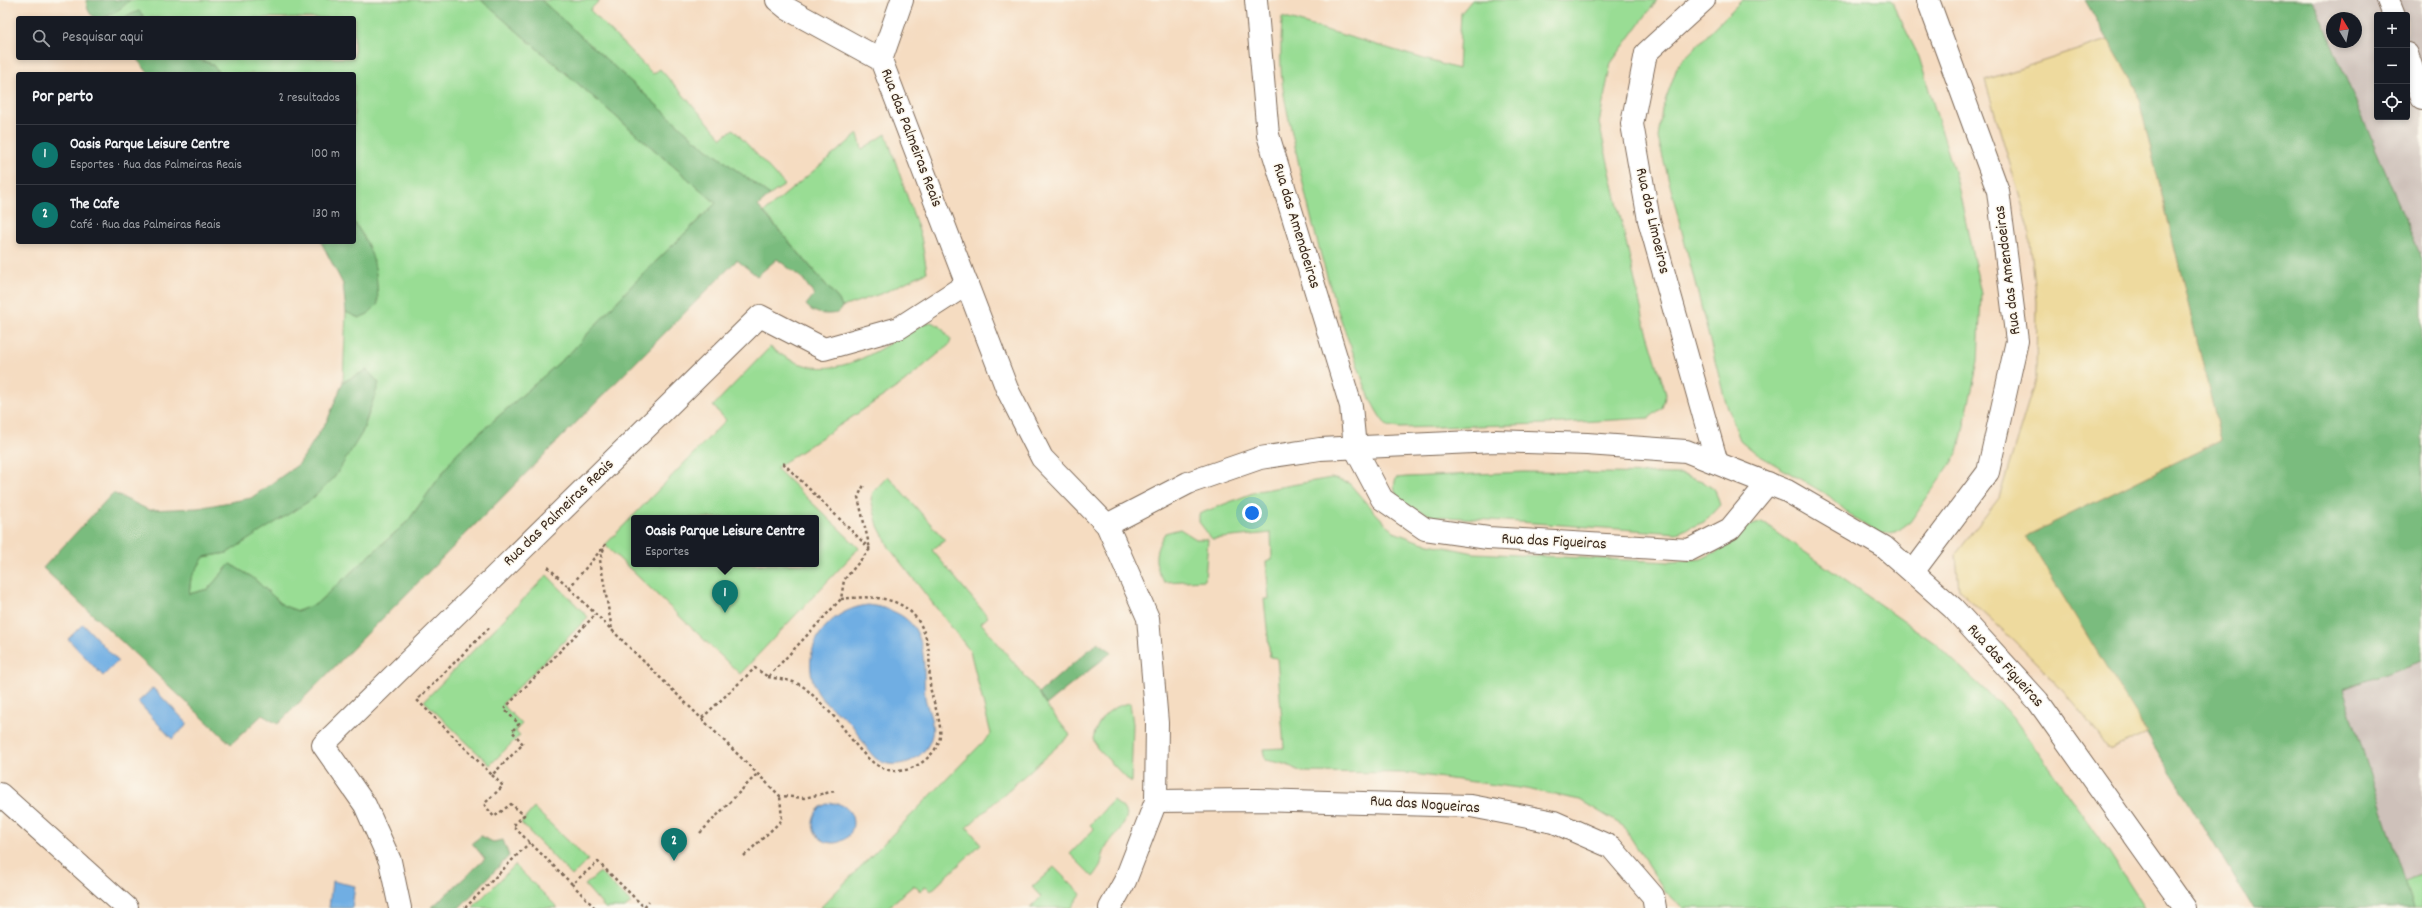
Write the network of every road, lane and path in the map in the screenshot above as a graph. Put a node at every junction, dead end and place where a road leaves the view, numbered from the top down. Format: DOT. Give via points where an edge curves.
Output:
graph roads {
  1 [pos="777,0"];
  2 [pos="902,0"];
  3 [pos="1256,0"];
  4 [pos="1704,0"];
  5 [pos="1928,0"];
  6 [pos="2388,0"];
  7 [pos="2393,12"];
  8 [pos="881,60"];
  9 [pos="2410,63"];
  10 [pos="2422,98"];
  11 [pos="967,284"];
  12 [pos="1355,448"];
  13 [pos="783,463"];
  14 [pos="1717,463"];
  15 [pos="1768,483"];
  16 [pos="864,485"];
  17 [pos="1107,525"];
  18 [pos="870,549"];
  19 [pos="549,567"];
  20 [pos="552,571"];
  21 [pos="1913,572"];
  22 [pos="543,573"];
  23 [pos="569,588"];
  24 [pos="842,600"];
  25 [pos="596,614"];
  26 [pos="494,623"];
  27 [pos="612,630"];
  28 [pos="768,676"];
  29 [pos="702,718"];
  30 [pos="758,773"];
  31 [pos="492,775"];
  32 [pos="835,791"];
  33 [pos="780,796"];
  34 [pos="3,801"];
  35 [pos="1156,801"];
  36 [pos="700,834"];
  37 [pos="530,842"];
  38 [pos="744,856"];
  39 [pos="572,884"];
  40 [pos="649,901"];
  41 [pos="127,908"];
  42 [pos="400,908"];
  43 [pos="464,908"];
  44 [pos="595,908"];
  45 [pos="1110,908"];
  46 [pos="1655,908"];
  47 [pos="2185,908"];
  1 -- 8 [label="street, Rua das Palmeiras Reais" via="788,9"];
  2 -- 8 [label="street"];
  3 -- 12 [label="street, Rua das Amendoeiras" via="1268,135 1351,406"];
  4 -- 14 [label="street, Rua dos Limoeiros" via="1646,54 1632,124 1649,220"];
  5 -- 21 [label="street, Rua das Amendoeiras" via="1998,191 2017,341 1988,472"];
  6 -- 7 [label="street"];
  8 -- 11 [label="street, Rua das Palmeiras Reais"];
  9 -- 10 [label="street"];
  11 -- 17 [label="street, Rua das Palmeiras Reais" via="1007,389 1042,458"];
  11 -- 42 [label="street, Rua das Palmeiras Reais" via="899,328 824,349 760,316 323,745 365,805 390,861"];
  12 -- 14 [label="street, Rua das Figueiras" via="1495,441 1587,444 1686,451"];
  12 -- 15 [label="street, Rua das Figueiras" via="1382,499 1425,529 1488,538 1689,550 1730,528"];
  12 -- 17 [label="street, Rua das Figueiras" via="1320,449 1260,458 1188,483"];
  13 -- 18 [label="path"];
  14 -- 15 [label="street, Rua das Figueiras"];
  15 -- 21 [label="street, Rua das Figueiras" via="1787,491 1884,547"];
  16 -- 18 [label="path" via="858,497"];
  17 -- 35 [label="street, Rua das Palmeiras Reais" via="1148,618 1157,723"];
  18 -- 24 [label="path" via="844,580"];
  19 -- 22 [label="path"];
  20 -- 23 [label="path"];
  21 -- 47 [label="street, Rua das Figueiras" via="1953,608 2038,701"];
  23 -- 25 [label="path"];
  23 -- 27 [label="path" via="605,545 600,566"];
  24 -- 28 [label="path"];
  24 -- 28 [label="path" via="878,597 893,600 909,610 922,628 928,645 930,686 940,726 939,743 927,760 909,769 891,770 877,765 865,757 836,719 804,687 788,680"];
  25 -- 27 [label="path"];
  25 -- 31 [label="path" via="504,708 519,724 512,731 523,744"];
  26 -- 31 [label="path" via="417,700"];
  27 -- 29 [label="path"];
  28 -- 29 [label="path" via="755,668"];
  29 -- 30 [label="path"];
  30 -- 33 [label="path"];
  30 -- 36 [label="path"];
  31 -- 37 [label="path" via="503,786 484,804 494,817 511,804 524,815 514,826"];
  32 -- 33 [label="path" via="804,798"];
  33 -- 38 [label="path" via="782,820"];
  34 -- 41 [label="street"];
  35 -- 45 [label="street, Rua das Palmeiras Reais"];
  35 -- 46 [label="street, Rua das Nogueiras" via="1255,800 1471,806 1554,822 1611,847 1653,896"];
  37 -- 39 [label="path"];
  37 -- 43 [label="path"];
  39 -- 40 [label="path" via="598,862 644,907"];
  39 -- 44 [label="path"];
}
